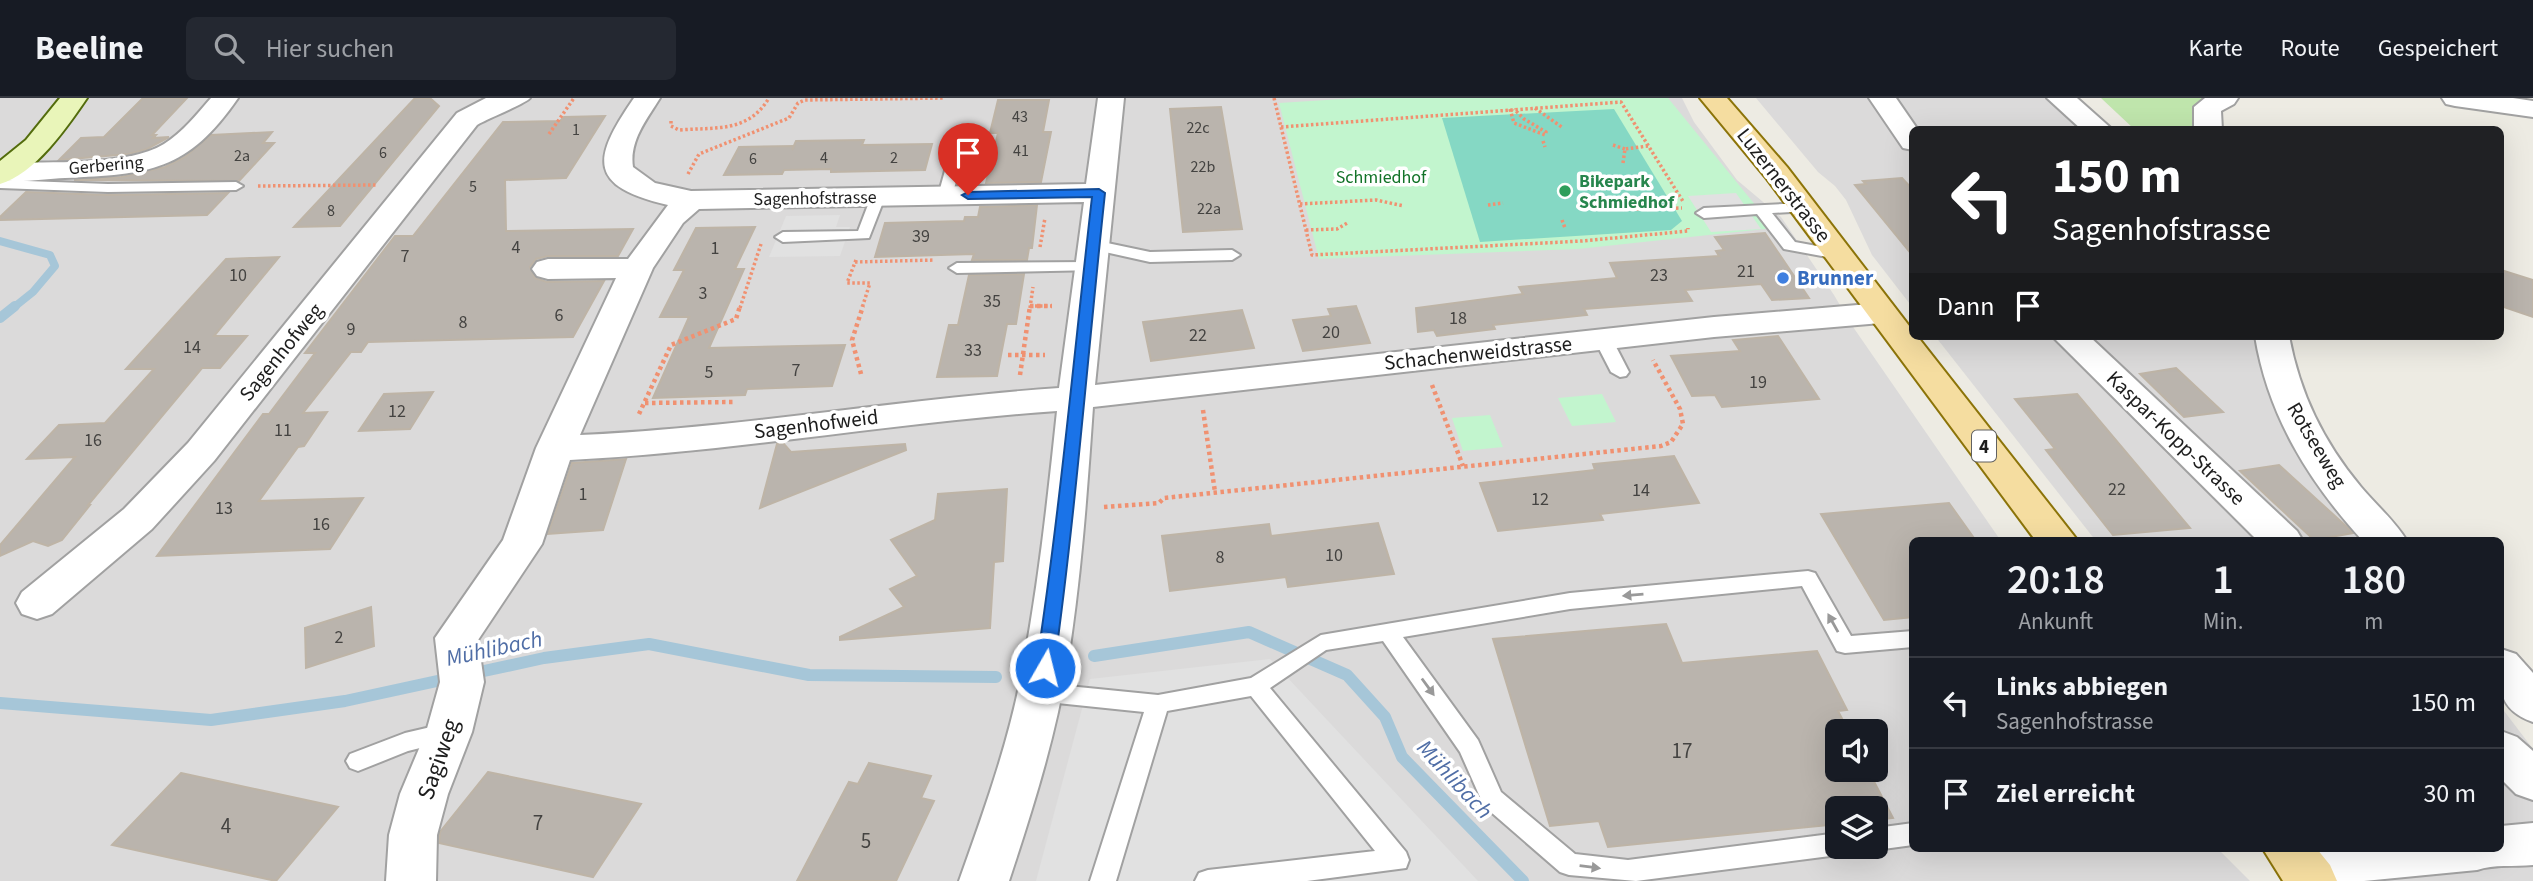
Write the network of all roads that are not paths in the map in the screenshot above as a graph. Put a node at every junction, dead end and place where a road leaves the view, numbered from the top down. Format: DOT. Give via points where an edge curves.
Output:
graph roads {
  1 [pos="74,98"];
  2 [pos="225,98"];
  3 [pos="517,98"];
  4 [pos="647,98"];
  5 [pos="1111,98"];
  6 [pos="1713,98"];
  7 [pos="1882,98"];
  8 [pos="2060,98"];
  9 [pos="2225,98"];
  10 [pos="2455,98"];
  11 [pos="2533,109"];
  12 [pos="2094,126"];
  13 [pos="2207,126"];
  14 [pos="1909,136"];
  15 [pos="961,138"];
  16 [pos="1,177"];
  17 [pos="236,187"];
  18 [pos="1099,193"];
  19 [pos="945,196"];
  20 [pos="878,197"];
  21 [pos="683,199"];
  22 [pos="1804,208"];
  23 [pos="1760,209"];
  24 [pos="1704,213"];
  25 [pos="783,237"];
  26 [pos="1838,254"];
  27 [pos="1232,255"];
  28 [pos="1092,256"];
  29 [pos="637,268"];
  30 [pos="957,268"];
  31 [pos="548,269"];
  32 [pos="1881,313"];
  33 [pos="1603,339"];
  34 [pos="2073,340"];
  35 [pos="2273,340"];
  36 [pos="1620,372"];
  37 [pos="1076,398"];
  38 [pos="563,431"];
  39 [pos="2055,537"];
  40 [pos="2279,537"];
  41 [pos="2383,537"];
  42 [pos="37,603"];
  43 [pos="1388,632"];
  44 [pos="1909,639"];
  45 [pos="2504,670"];
  46 [pos="1256,686"];
  47 [pos="1038,692"];
  48 [pos="1158,704"];
  49 [pos="2533,704"];
  50 [pos="449,732"];
  51 [pos="2504,753"];
  52 [pos="358,761"];
  53 [pos="2533,780"];
  54 [pos="1909,835"];
  55 [pos="1888,837"];
  56 [pos="2533,844"];
  57 [pos="1825,846"];
  58 [pos="2504,847"];
  59 [pos="2444,852"];
  60 [pos="2300,865"];
  61 [pos="411,881"];
  62 [pos="984,881"];
  63 [pos="1103,881"];
  64 [pos="1208,881"];
  1 -- 16 [label="main road" via="36,146"];
  2 -- 16 [label="street, Gerbering" via="178,149 150,162"];
  3 -- 42 [label="street, Sagenhofweg" via="486,107 467,119 201,452 138,519"];
  4 -- 21 [label="street, Sagenhofstrasse" via="622,141 618,165 634,183"];
  5 -- 18 [label="street"];
  6 -- 22 [label="main road, Luzernerstrasse / 4"];
  7 -- 14 [label="street"];
  8 -- 12 [label="street"];
  9 -- 13 [label="street" via="2208,107"];
  10 -- 11 [label="street"];
  15 -- 19 [label="lane"];
  16 -- 17 [label="lane" via="108,188"];
  18 -- 19 [label="street, Sagenhofstrasse"];
  18 -- 28 [label="street"];
  19 -- 20 [label="street, Sagenhofstrasse"];
  20 -- 21 [label="street, Sagenhofstrasse"];
  20 -- 25 [label="lane" via="864,235"];
  21 -- 29 [label="street"];
  22 -- 23 [label="lane"];
  22 -- 26 [label="main road, Luzernerstrasse / 4"];
  23 -- 24 [label="lane"];
  23 -- 26 [label="lane" via="1790,246"];
  26 -- 32 [label="main road, Luzernerstrasse / 4"];
  27 -- 28 [label="lane"];
  28 -- 30 [label="lane" via="1036,267"];
  28 -- 37 [label="street"];
  29 -- 31 [label="street"];
  29 -- 38 [label="street"];
  32 -- 33 [label="street, Schachenweidstrasse"];
  32 -- 39 [label="main road, Luzernerstrasse / 4"];
  33 -- 36 [label="lane"];
  33 -- 37 [label="street, Schachenweidstrasse"];
  34 -- 40 [label="street, Kaspar-Kopp-Strasse"];
  35 -- 41 [label="street, Rotseeweg" via="2290,406 2319,456"];
  37 -- 38 [label="street, Sagenhofweid" via="628,446"];
  37 -- 47 [label="street" via="1066,508"];
  38 -- 50 [label="street, Sagiweg" via="522,544 456,638 462,682"];
  44 -- 43 [label="lane, one-way" via="1845,645 1808,579 1570,601"];
  43 -- 46 [label="lane" via="1321,643"];
  43 -- 57 [label="lane, one-way" via="1471,747 1492,799 1569,864 1628,871"];
  45 -- 49 [label="street"];
  46 -- 48 [label="lane"];
  46 -- 64 [label="lane" via="1397,860"];
  47 -- 48 [label="lane"];
  47 -- 62 [label="street" via="1015,791"];
  48 -- 63 [label="lane"];
  50 -- 52 [label="lane" via="405,742"];
  50 -- 61 [label="street, Sagiweg" via="413,835"];
  51 -- 53 [label="street"];
  54 -- 55 [label="lane"];
  56 -- 58 [label="street"];
  59 -- 60 [label="street"];
}
